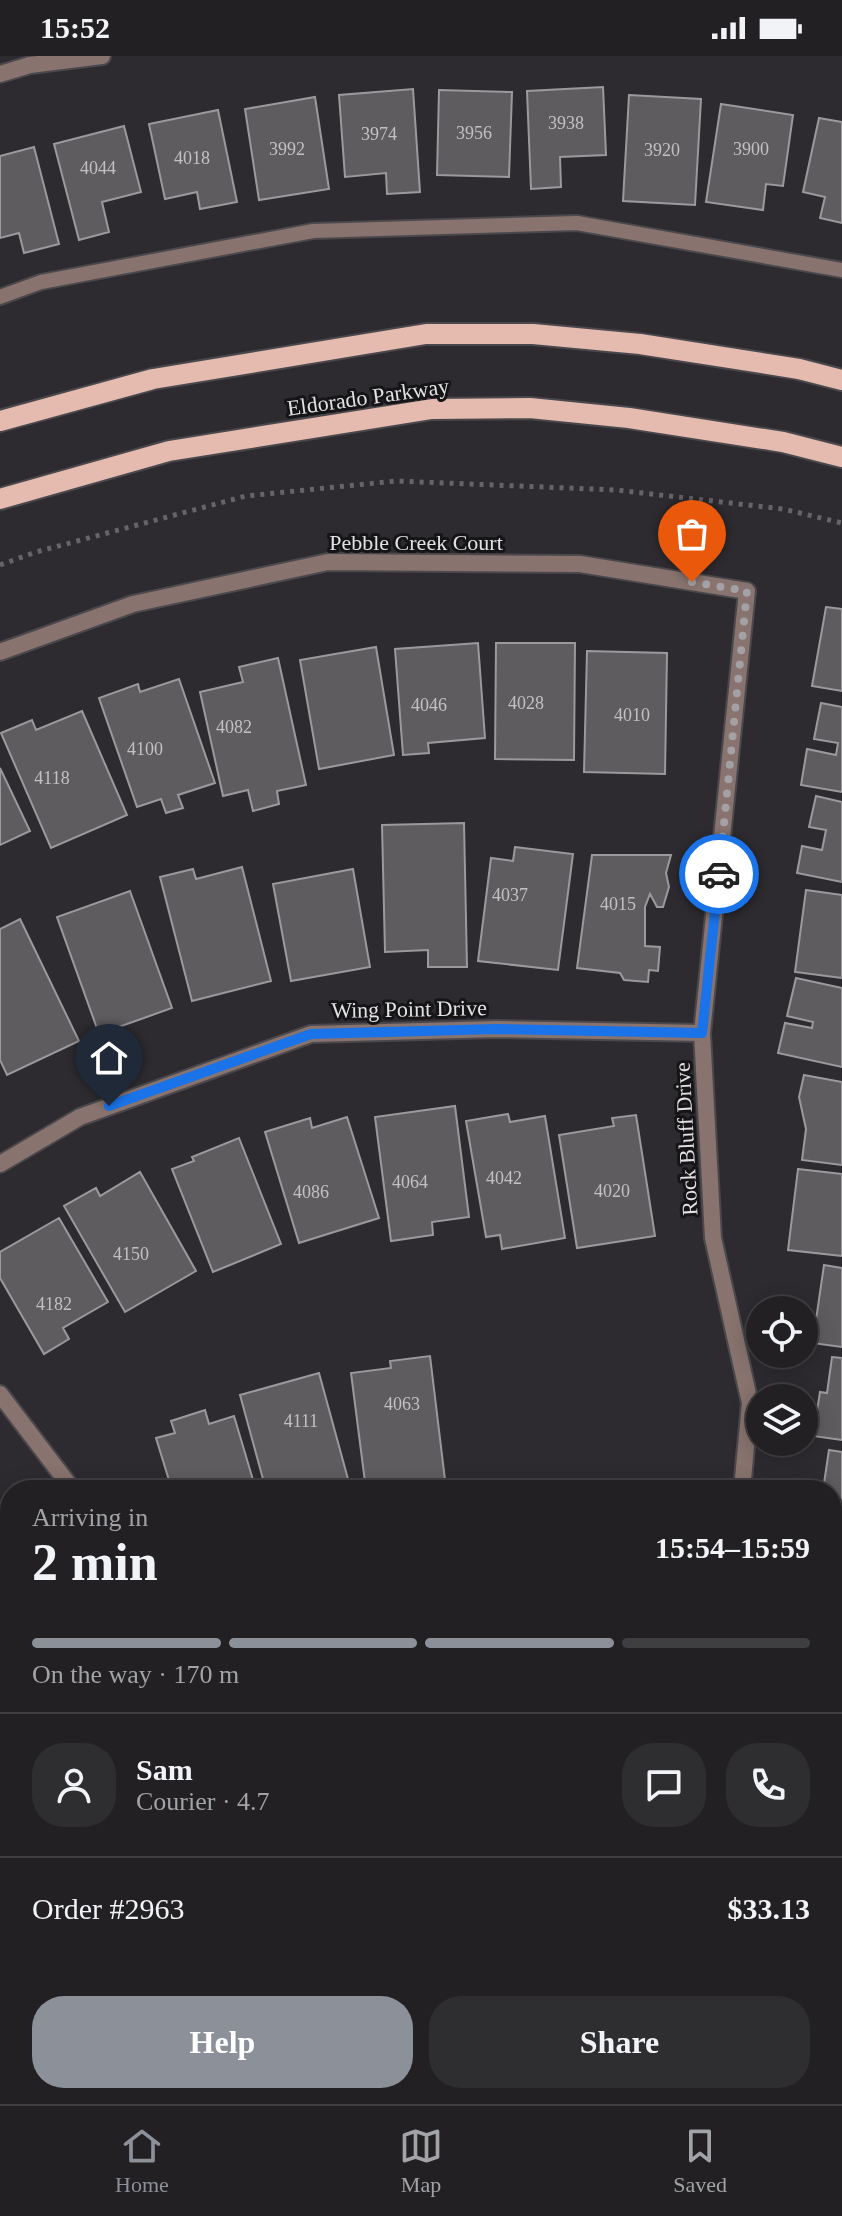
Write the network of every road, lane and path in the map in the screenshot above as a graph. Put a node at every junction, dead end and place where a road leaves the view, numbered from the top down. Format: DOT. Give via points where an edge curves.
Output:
graph roads {
  1 [pos="102,56"];
  2 [pos="0,74"];
  3 [pos="842,270"];
  4 [pos="0,297"];
  5 [pos="842,380"];
  6 [pos="0,421"];
  7 [pos="842,457"];
  8 [pos="0,499"];
  9 [pos="842,523"];
  10 [pos="0,565"];
  11 [pos="747,591"];
  12 [pos="0,652"];
  13 [pos="702,1033"];
  14 [pos="0,1164"];
  15 [pos="0,1394"];
  16 [pos="65,1480"];
  17 [pos="743,1480"];
  1 -- 2 [label="street"];
  3 -- 4 [label="lane" via="577,223 313,231 41,282"];
  5 -- 6 [label="main road" via="640,344 533,334 426,334 153,379"];
  7 -- 8 [label="main road, Eldorado Parkway" via="783,442 629,418 530,408 432,409 169,451"];
  9 -- 10 [label="path" via="783,509 616,490 396,481 246,496"];
  11 -- 12 [label="street, Pebble Creek Court" via="580,564 328,562 133,604"];
  11 -- 13 [label="street, Rock Bluff Drive"];
  13 -- 14 [label="street, Wing Point Drive" via="497,1029 311,1034 80,1117"];
  13 -- 17 [label="street, Rock Bluff Drive" via="713,1238 750,1403"];
  15 -- 16 [label="street"];
}
